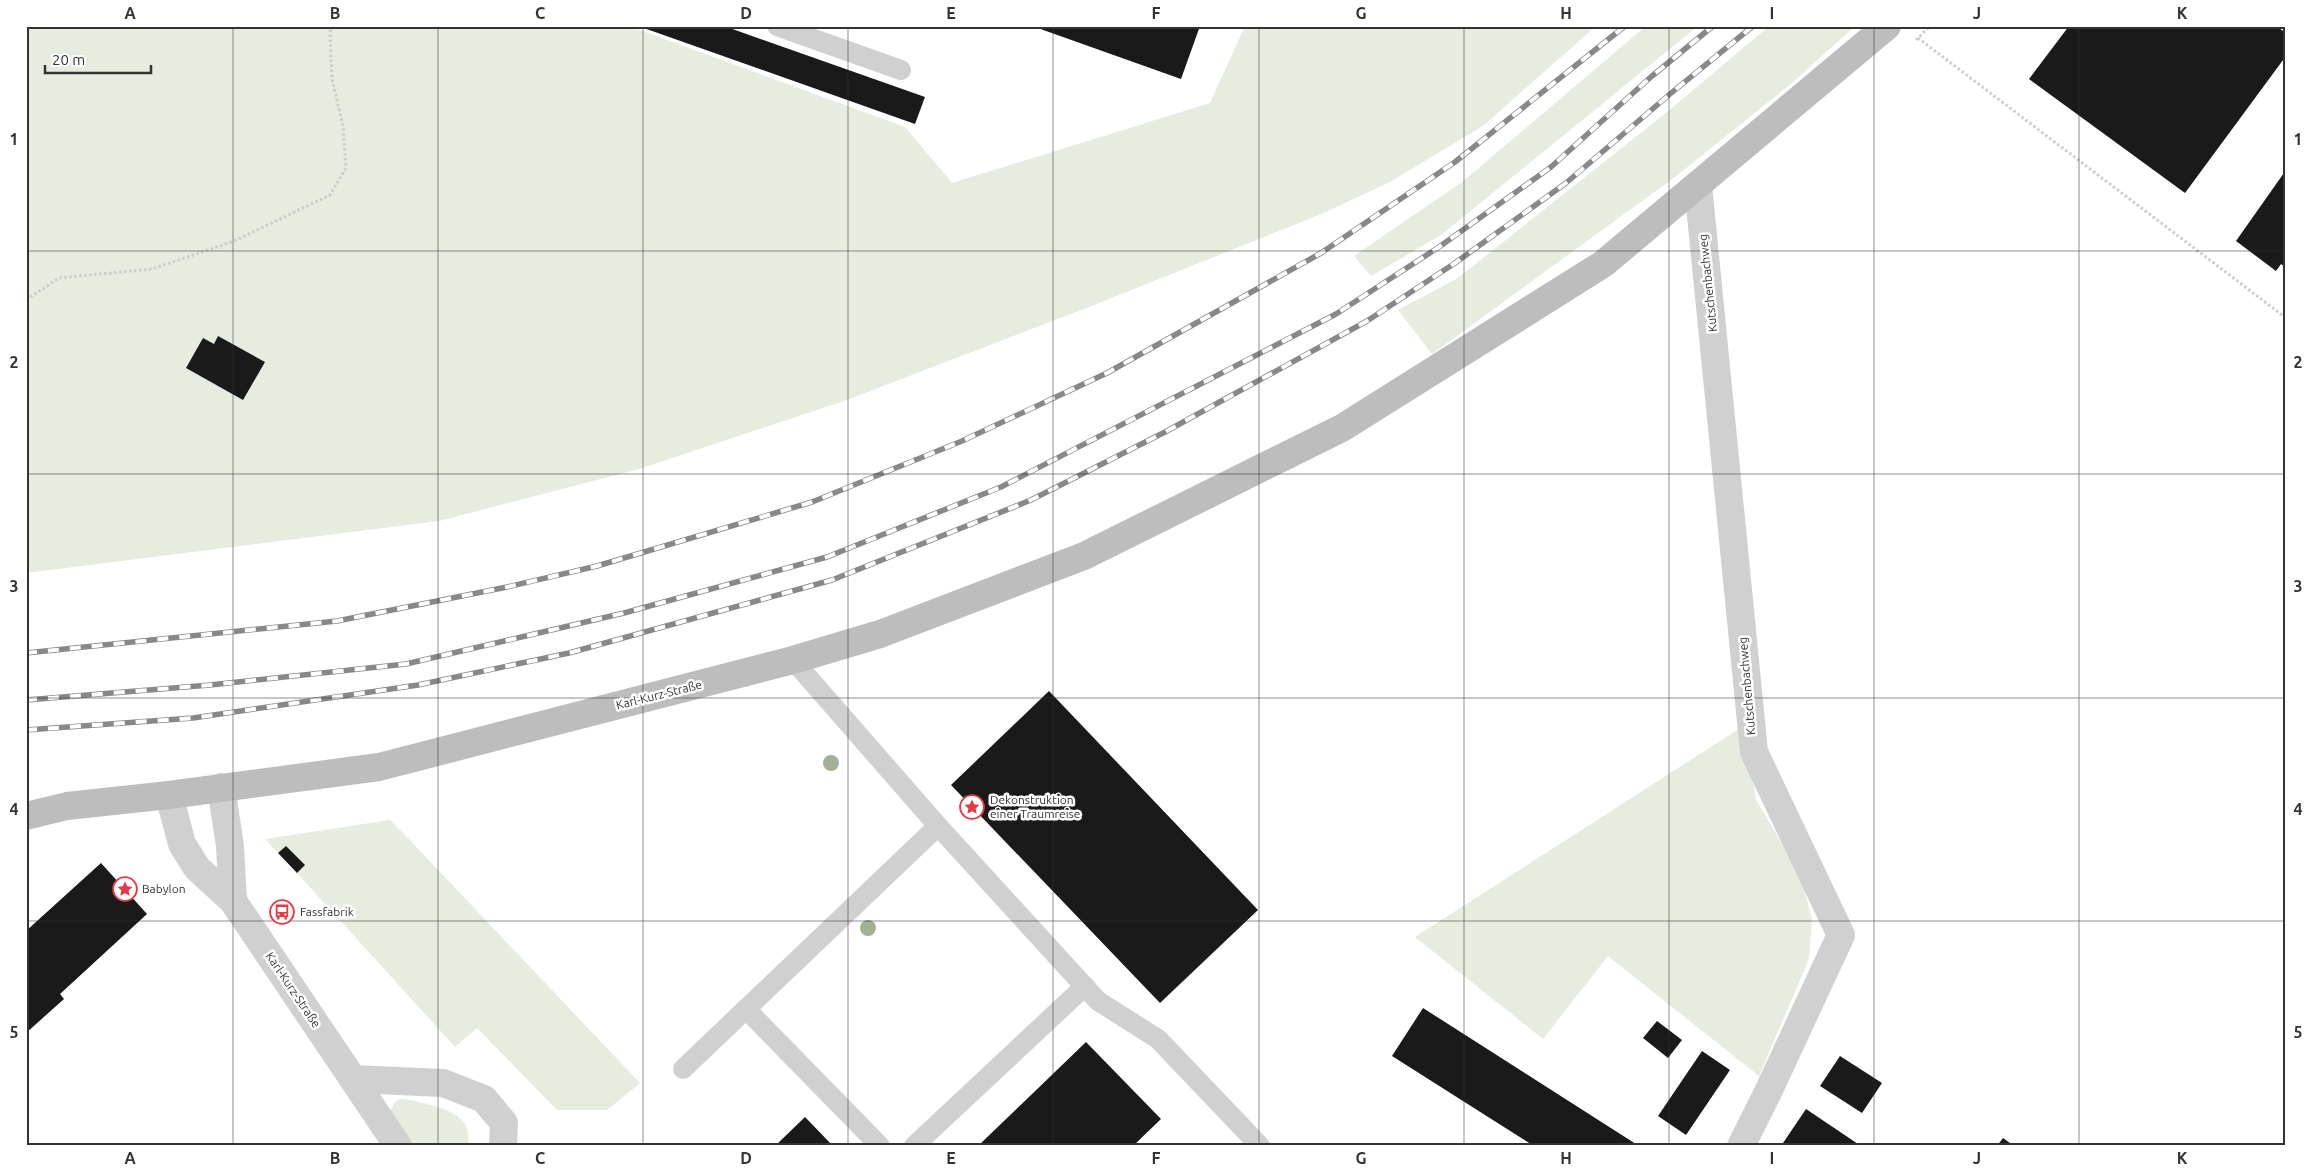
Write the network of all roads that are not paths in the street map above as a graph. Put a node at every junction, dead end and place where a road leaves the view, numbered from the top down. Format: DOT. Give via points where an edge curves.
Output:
graph roads {
  1 [pos="777,26"];
  2 [pos="1887,26"];
  3 [pos="901,70"];
  4 [pos="1698,185"];
  5 [pos="793,660"];
  6 [pos="221,787"];
  7 [pos="169,796"];
  8 [pos="26,804"];
  9 [pos="67,806"];
  10 [pos="26,816"];
  11 [pos="938,826"];
  12 [pos="233,900"];
  13 [pos="1085,986"];
  14 [pos="746,1009"];
  15 [pos="683,1069"];
  16 [pos="354,1079"];
  17 [pos="398,1146"];
  18 [pos="503,1146"];
  19 [pos="880,1146"];
  20 [pos="914,1146"];
  21 [pos="1260,1146"];
  22 [pos="1741,1146"];
  1 -- 3 [label="lane"];
  2 -- 4 [label="main road, Karl-Kurz-Straße"];
  4 -- 5 [label="main road, Karl-Kurz-Straße" via="1603,264 1342,428 1084,556 880,634"];
  4 -- 22 [label="street, Kutschenbachweg" via="1754,752 1842,934"];
  5 -- 6 [label="main road, Karl-Kurz-Straße" via="380,767"];
  5 -- 11 [label="lane"];
  6 -- 7 [label="main road, Karl-Kurz-Straße"];
  6 -- 12 [label="street" via="230,846"];
  7 -- 9 [label="main road, Karl-Kurz-Straße"];
  7 -- 12 [label="street, Karl-Kurz-Straße" via="182,844 197,868"];
  8 -- 9 [label="main road, Karl-Kurz-Straße"];
  9 -- 10 [label="main road, Karl-Kurz-Straße"];
  11 -- 13 [label="lane"];
  11 -- 14 [label="lane"];
  12 -- 16 [label="street, Karl-Kurz-Straße"];
  13 -- 20 [label="lane"];
  13 -- 21 [label="lane" via="1098,1001 1158,1039"];
  14 -- 15 [label="lane"];
  14 -- 19 [label="lane"];
  16 -- 17 [label="street, Karl-Kurz-Straße"];
  16 -- 18 [label="street" via="443,1083 484,1099 504,1123"];
}
